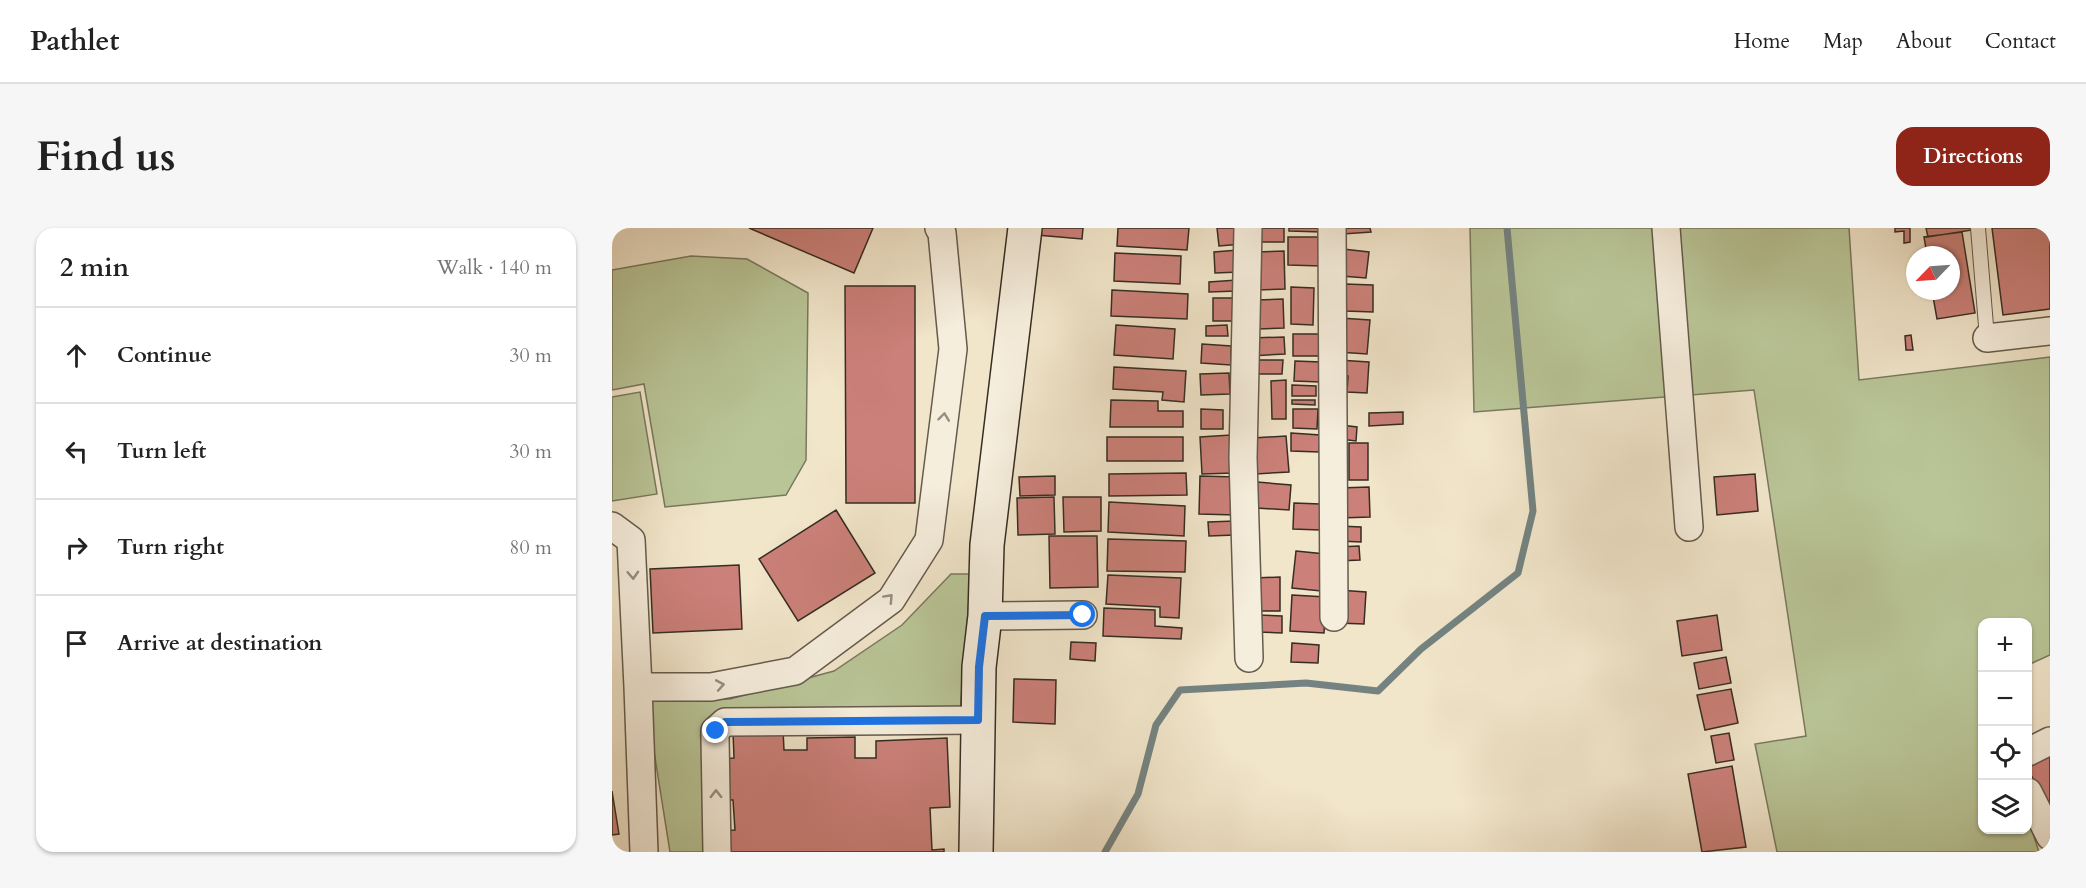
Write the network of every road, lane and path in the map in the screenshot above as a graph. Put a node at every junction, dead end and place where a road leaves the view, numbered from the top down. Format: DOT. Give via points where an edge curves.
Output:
graph roads {
  1 [pos="939,228"];
  2 [pos="1025,228"];
  3 [pos="1248,228"];
  4 [pos="1332,228"];
  5 [pos="1666,228"];
  6 [pos="1978,228"];
  7 [pos="2050,331"];
  8 [pos="1987,338"];
  9 [pos="1689,527"];
  10 [pos="618,537"];
  11 [pos="1083,615"];
  12 [pos="985,616"];
  13 [pos="1334,617"];
  14 [pos="1249,658"];
  15 [pos="638,687"];
  16 [pos="978,720"];
  17 [pos="2050,741"];
  18 [pos="2032,750"];
  19 [pos="2032,800"];
  20 [pos="2050,836"];
  21 [pos="644,852"];
  22 [pos="717,852"];
  23 [pos="976,852"];
  15 -- 1 [label="street, one-way" via="711,687 795,671 891,600 929,540 952,350"];
  2 -- 12 [label="street" via="987,545"];
  3 -- 14 [label="street" via="1243,458"];
  4 -- 13 [label="street"];
  5 -- 9 [label="street"];
  6 -- 8 [label="lane"];
  7 -- 8 [label="street"];
  10 -- 15 [label="street, one-way"];
  11 -- 12 [label="street"];
  12 -- 16 [label="street"];
  15 -- 21 [label="street"];
  22 -- 16 [label="street, one-way" via="715,737 725,722"];
  16 -- 23 [label="street"];
  17 -- 18 [label="street"];
  19 -- 20 [label="street"];
}
